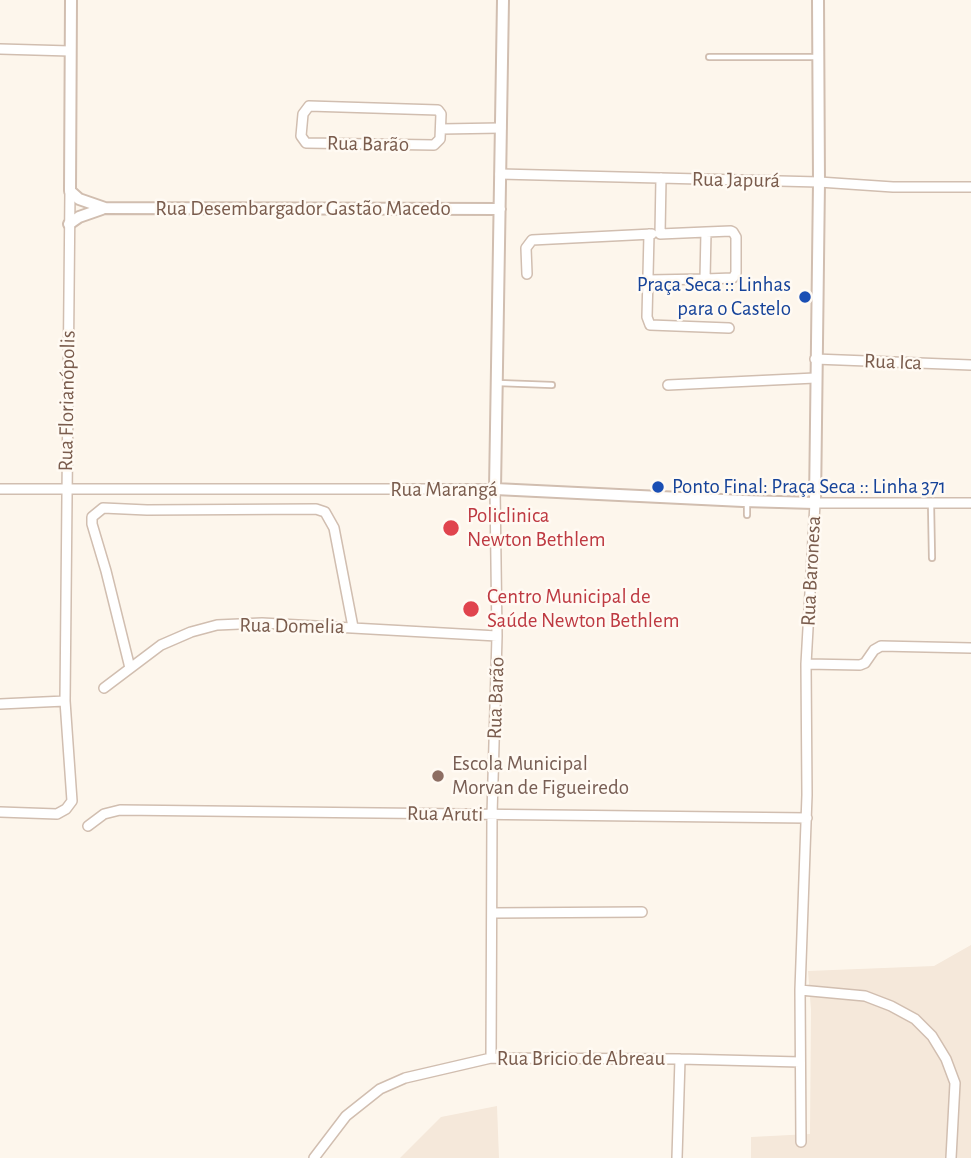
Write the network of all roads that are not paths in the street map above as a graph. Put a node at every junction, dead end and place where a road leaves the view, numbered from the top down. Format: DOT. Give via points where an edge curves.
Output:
graph roads {
  1 [pos="71,0"];
  2 [pos="503,0"];
  3 [pos="818,0"];
  4 [pos="0,49"];
  5 [pos="70,51"];
  6 [pos="709,57"];
  7 [pos="818,57"];
  8 [pos="501,128"];
  9 [pos="441,129"];
  10 [pos="500,174"];
  11 [pos="661,178"];
  12 [pos="819,182"];
  13 [pos="971,187"];
  14 [pos="70,191"];
  15 [pos="105,208"];
  16 [pos="500,209"];
  17 [pos="69,224"];
  18 [pos="706,232"];
  19 [pos="649,234"];
  20 [pos="660,234"];
  21 [pos="527,274"];
  22 [pos="705,279"];
  23 [pos="648,280"];
  24 [pos="729,328"];
  25 [pos="815,359"];
  26 [pos="971,365"];
  27 [pos="815,378"];
  28 [pos="498,383"];
  29 [pos="552,385"];
  30 [pos="668,385"];
  31 [pos="0,489"];
  32 [pos="495,489"];
  33 [pos="66,490"];
  34 [pos="747,502"];
  35 [pos="815,503"];
  36 [pos="931,503"];
  37 [pos="971,503"];
  38 [pos="747,516"];
  39 [pos="932,558"];
  40 [pos="353,628"];
  41 [pos="498,636"];
  42 [pos="971,648"];
  43 [pos="806,664"];
  44 [pos="130,668"];
  45 [pos="104,688"];
  46 [pos="65,702"];
  47 [pos="0,704"];
  48 [pos="0,812"];
  49 [pos="492,815"];
  50 [pos="807,818"];
  51 [pos="88,826"];
  52 [pos="642,912"];
  53 [pos="493,913"];
  54 [pos="800,990"];
  55 [pos="491,1058"];
  56 [pos="680,1059"];
  57 [pos="800,1062"];
  58 [pos="801,1142"];
  59 [pos="314,1158"];
  60 [pos="677,1158"];
  61 [pos="951,1158"];
  1 -- 5 [label="street, Rua Florianópolis"];
  2 -- 8 [label="street, Rua Barão"];
  3 -- 7 [label="street, Rua Baronesa"];
  4 -- 5 [label="street"];
  5 -- 14 [label="street, Rua Florianópolis"];
  6 -- 7 [label="lane"];
  7 -- 12 [label="street, Rua Baronesa"];
  8 -- 9 [label="street"];
  8 -- 10 [label="street, Rua Barão"];
  9 -- 9 [label="street, Rua Barão" via="441,114 436,110 309,106 303,114 301,136 306,143 434,145"];
  10 -- 11 [label="street, Rua Japurá"];
  10 -- 16 [label="street, Rua Barão"];
  11 -- 12 [label="street, Rua Japurá"];
  11 -- 20 [label="street"];
  12 -- 13 [label="street, Rua Japurá"];
  12 -- 25 [label="street, Rua Baronesa"];
  14 -- 15 [label="street, Rua Desembargador Gastão Macedo"];
  14 -- 17 [label="street, Rua Florianópolis"];
  15 -- 16 [label="street, Rua Desembargador Gastão Macedo"];
  15 -- 17 [label="street, Rua Desembargador Gastão Macedo"];
  16 -- 28 [label="street, Rua Barão"];
  17 -- 33 [label="street, Rua Florianópolis"];
  18 -- 20 [label="street"];
  18 -- 22 [label="street"];
  18 -- 22 [label="street" via="735,233 736,273 733,278"];
  19 -- 20 [label="street"];
  19 -- 21 [label="street" via="532,240 526,248"];
  19 -- 23 [label="street"];
  22 -- 23 [label="street"];
  23 -- 24 [label="street" via="647,320 653,327"];
  25 -- 26 [label="street, Rua Ica"];
  25 -- 27 [label="street, Rua Baronesa"];
  27 -- 30 [label="street"];
  27 -- 35 [label="street, Rua Baronesa"];
  28 -- 29 [label="lane"];
  28 -- 32 [label="street, Rua Barão"];
  31 -- 33 [label="street, Rua Marangá"];
  32 -- 33 [label="street, Rua Marangá"];
  32 -- 34 [label="street, Rua Marangá"];
  32 -- 41 [label="street, Rua Barão"];
  33 -- 46 [label="street, Rua Florianópolis"];
  34 -- 35 [label="street, Rua Marangá"];
  34 -- 38 [label="lane"];
  35 -- 36 [label="street, Rua Marangá"];
  35 -- 43 [label="street, Rua Baronesa"];
  36 -- 37 [label="street, Rua Marangá"];
  36 -- 39 [label="lane"];
  40 -- 41 [label="street, Rua Domelia"];
  40 -- 44 [label="street, Rua Domelia" via="217,625 161,645"];
  40 -- 44 [label="street" via="334,528 325,512 103,508 92,517 92,524"];
  41 -- 49 [label="street, Rua Barão"];
  42 -- 43 [label="street" via="881,646 865,663"];
  43 -- 50 [label="street, Rua Baronesa"];
  44 -- 45 [label="street, Rua Domelia"];
  46 -- 47 [label="street"];
  46 -- 48 [label="street, Rua Florianópolis" via="72,801 57,814"];
  49 -- 50 [label="street, Rua Aruti"];
  49 -- 51 [label="street, Rua Aruti" via="120,810 104,814"];
  49 -- 53 [label="street, Rua Barão"];
  50 -- 54 [label="street, Rua Baronesa"];
  52 -- 53 [label="street"];
  53 -- 55 [label="street, Rua Barão"];
  54 -- 57 [label="street, Rua Baronesa"];
  54 -- 61 [label="street" via="865,996 915,1018 932,1036 956,1083"];
  55 -- 56 [label="street, Rua Bricio de Abreau"];
  55 -- 59 [label="street, Rua Bricio de Abreau" via="405,1078 380,1089 346,1115"];
  56 -- 57 [label="street, Rua Bricio de Abreau"];
  56 -- 60 [label="street"];
  57 -- 58 [label="street, Rua Baronesa"];
}
